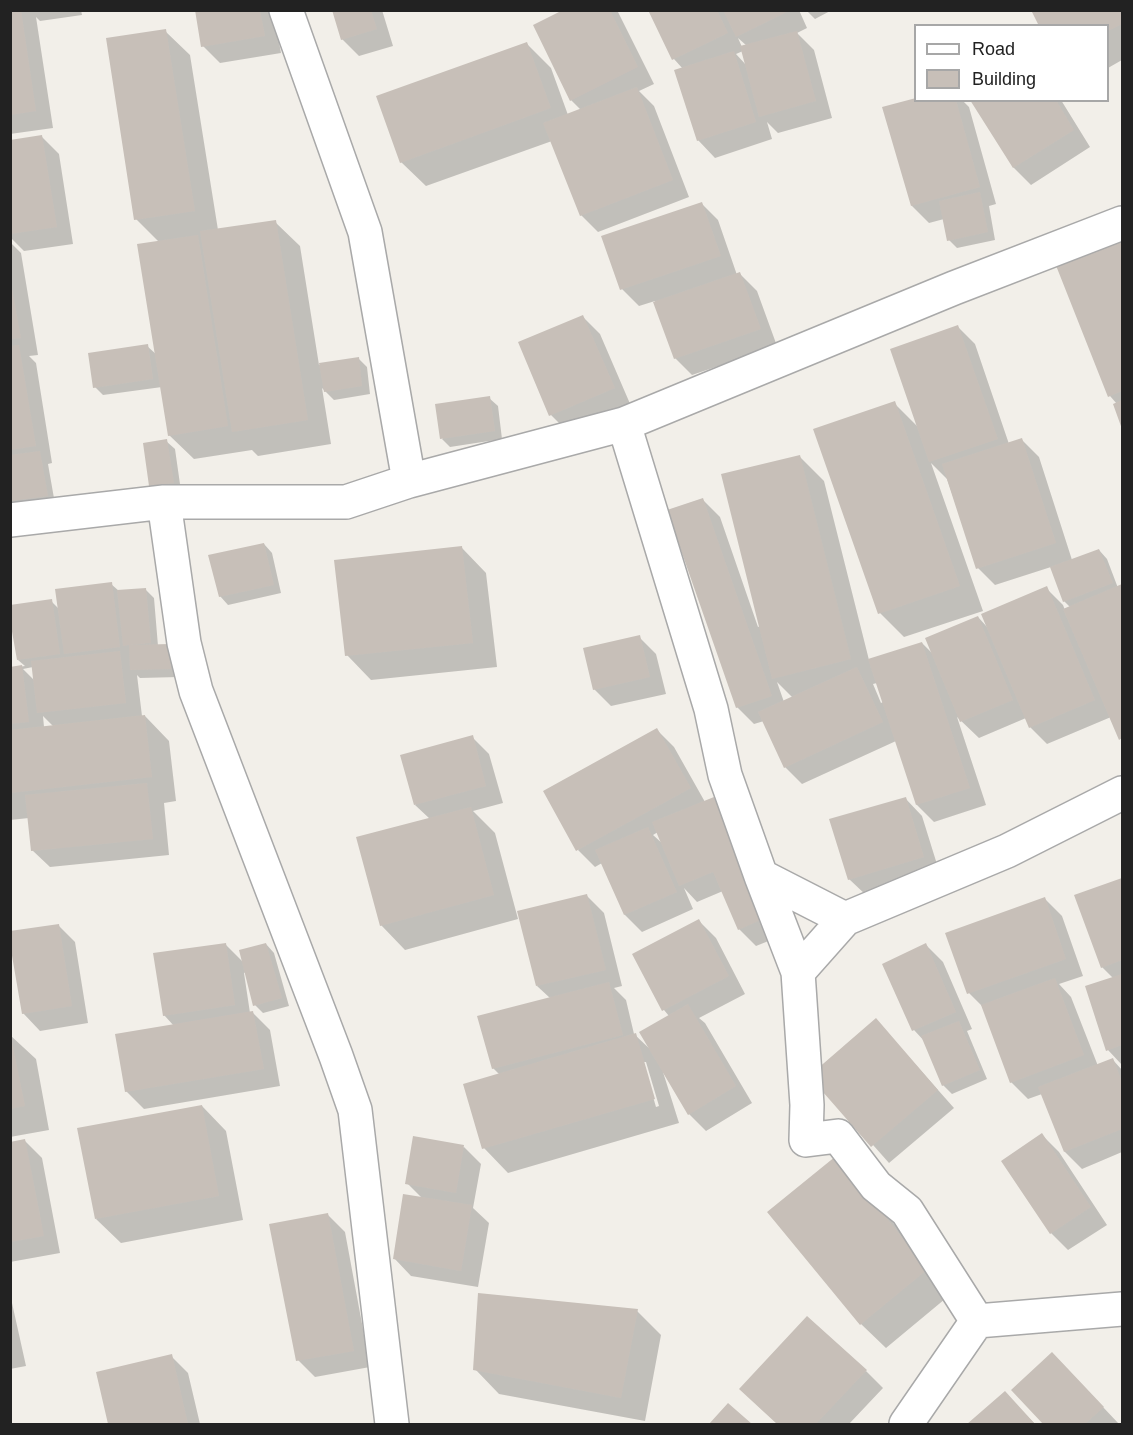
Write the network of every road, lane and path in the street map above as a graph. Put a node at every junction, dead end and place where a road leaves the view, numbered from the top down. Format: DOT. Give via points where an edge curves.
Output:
graph roads {
  1 [pos="286,10"];
  2 [pos="1122,223"];
  3 [pos="624,424"];
  4 [pos="409,481"];
  5 [pos="164,502"];
  6 [pos="10,520"];
  7 [pos="1122,793"];
  8 [pos="761,876"];
  9 [pos="845,919"];
  10 [pos="798,972"];
  11 [pos="1122,1309"];
  12 [pos="977,1321"];
  13 [pos="392,1425"];
  14 [pos="906,1425"];
  1 -- 4 [label="street" via="365,232"];
  2 -- 3 [label="street"];
  3 -- 4 [label="street"];
  3 -- 8 [label="street" via="711,709 725,775"];
  4 -- 5 [label="street" via="346,502"];
  5 -- 6 [label="street"];
  5 -- 13 [label="street" via="184,643 196,691 354,1110"];
  7 -- 9 [label="street" via="1007,851"];
  8 -- 9 [label="street"];
  8 -- 10 [label="street"];
  9 -- 10 [label="street"];
  10 -- 12 [label="street" via="806,1140 838,1136 876,1186 907,1211"];
  11 -- 12 [label="street"];
  12 -- 14 [label="street"];
}
